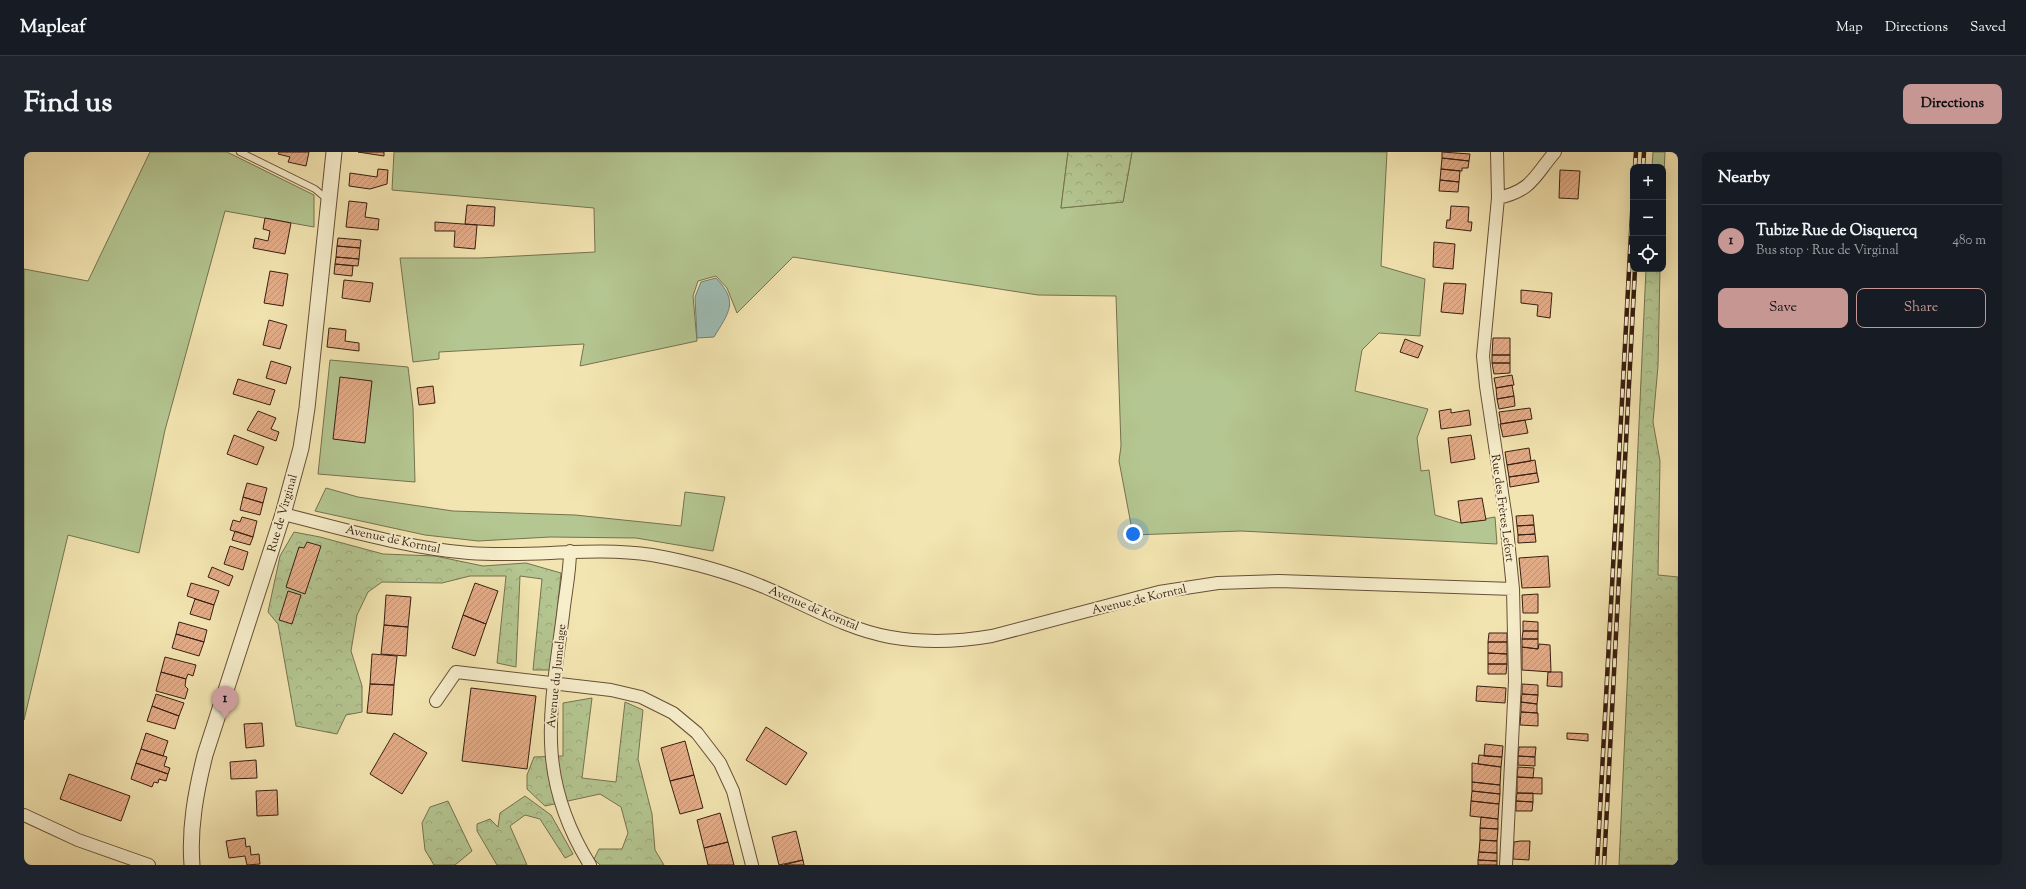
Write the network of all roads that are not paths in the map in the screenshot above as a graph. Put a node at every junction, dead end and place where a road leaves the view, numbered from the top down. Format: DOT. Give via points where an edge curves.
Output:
graph roads {
  1 [pos="240,152"];
  2 [pos="334,152"];
  3 [pos="1497,152"];
  4 [pos="1555,152"];
  5 [pos="1498,198"];
  6 [pos="328,200"];
  7 [pos="283,514"];
  8 [pos="570,551"];
  9 [pos="1513,589"];
  10 [pos="554,683"];
  11 [pos="436,701"];
  12 [pos="24,815"];
  13 [pos="148,865"];
  14 [pos="192,865"];
  15 [pos="590,865"];
  16 [pos="752,865"];
  17 [pos="1506,865"];
  1 -- 6 [label="lane" via="315,189"];
  2 -- 6 [label="street, Rue de Virginal"];
  3 -- 5 [label="street, Rue des Frères Lefort"];
  4 -- 5 [label="street" via="1525,188 1513,195"];
  5 -- 9 [label="street, Rue des Frères Lefort" via="1483,356"];
  6 -- 7 [label="street, Rue de Virginal" via="307,408 301,448"];
  7 -- 8 [label="street, Avenue de Korntal" via="419,546 470,553"];
  7 -- 14 [label="street, Rue de Virginal" via="196,789 192,823"];
  8 -- 9 [label="street, Avenue de Korntal" via="612,551 652,555 718,569 849,626 888,637 936,642 966,641 992,636 1159,592 1218,583 1279,581"];
  8 -- 10 [label="street, Avenue du Jumelage"];
  9 -- 17 [label="street, Rue des Frères Lefort" via="1515,681"];
  10 -- 11 [label="street" via="456,672"];
  10 -- 15 [label="street, Avenue du Jumelage" via="550,738 552,767 566,820"];
  10 -- 16 [label="street" via="611,690 641,697 673,713 697,733 720,763 733,791"];
  12 -- 13 [label="street" via="78,840"];
}
